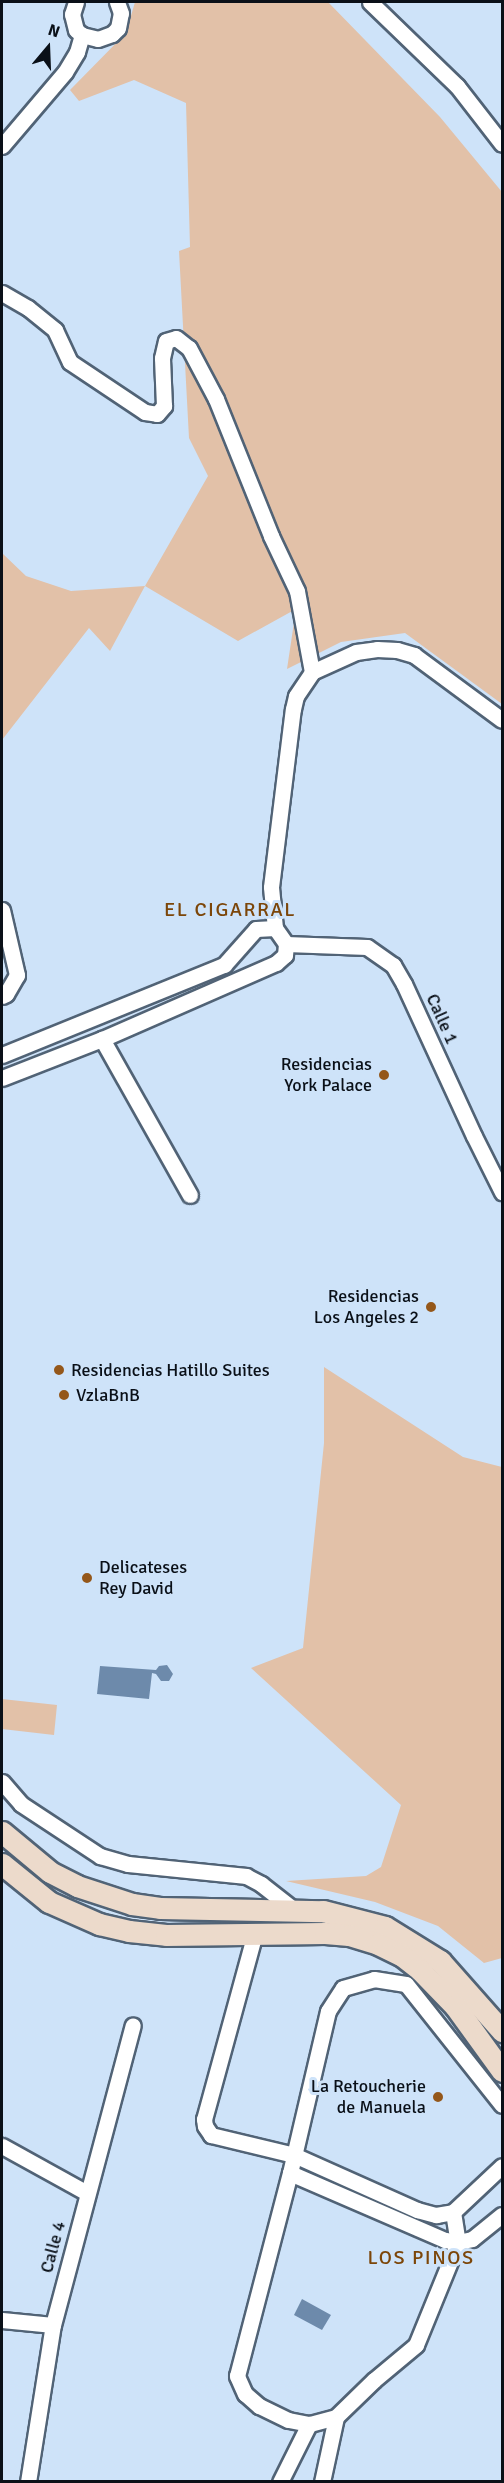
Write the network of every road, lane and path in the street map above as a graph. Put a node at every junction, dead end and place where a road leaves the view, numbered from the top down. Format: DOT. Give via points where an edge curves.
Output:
graph roads {
  1 [pos="117,2"];
  2 [pos="370,2"];
  3 [pos="72,6"];
  4 [pos="82,35"];
  5 [pos="502,144"];
  6 [pos="2,146"];
  7 [pos="2,293"];
  8 [pos="312,672"];
  9 [pos="502,720"];
  10 [pos="2,910"];
  11 [pos="275,928"];
  12 [pos="286,944"];
  13 [pos="224,965"];
  14 [pos="232,980"];
  15 [pos="2,996"];
  16 [pos="102,1039"];
  17 [pos="2,1055"];
  18 [pos="2,1078"];
  19 [pos="502,1192"];
  20 [pos="190,1195"];
  21 [pos="2,1782"];
  22 [pos="2,1832"];
  23 [pos="2,1864"];
  24 [pos="293,1909"];
  25 [pos="255,1933"];
  26 [pos="133,2025"];
  27 [pos="502,2031"];
  28 [pos="502,2071"];
  29 [pos="502,2106"];
  30 [pos="2,2146"];
  31 [pos="294,2155"];
  32 [pos="502,2166"];
  33 [pos="290,2173"];
  34 [pos="87,2193"];
  35 [pos="453,2212"];
  36 [pos="502,2215"];
  37 [pos="458,2242"];
  38 [pos="2,2320"];
  39 [pos="53,2325"];
  40 [pos="336,2417"];
  41 [pos="309,2424"];
  42 [pos="28,2481"];
  43 [pos="280,2481"];
  44 [pos="322,2481"];
  1 -- 4 [label="street" via="121,21 112,34 98,39"];
  2 -- 5 [label="street" via="457,86"];
  3 -- 4 [label="street" via="72,22"];
  4 -- 6 [label="street" via="65,72"];
  7 -- 8 [label="street" via="55,330 70,362 146,412 157,414 164,406 162,358 166,341 176,338 189,348 216,399 297,591"];
  8 -- 9 [label="street" via="356,652 397,650 414,655"];
  8 -- 11 [label="street" via="296,696 293,709 271,887"];
  10 -- 15 [label="street" via="16,975"];
  11 -- 12 [label="street"];
  11 -- 13 [label="street" via="256,929"];
  12 -- 14 [label="street" via="285,955 276,963"];
  12 -- 19 [label="street, Calle 1" via="366,947 393,965"];
  13 -- 14 [label="street"];
  13 -- 17 [label="street"];
  14 -- 16 [label="street"];
  16 -- 18 [label="street"];
  16 -- 20 [label="street"];
  21 -- 24 [label="street" via="21,1804 100,1856 128,1864 246,1876"];
  22 -- 24 [label="main road" via="50,1872 77,1886 132,1904 160,1908"];
  23 -- 25 [label="main road" via="49,1902 99,1924 166,1935"];
  24 -- 27 [label="main road" via="354,1917 402,1936 440,1961"];
  25 -- 28 [label="main road" via="349,1935 401,1955 455,2006"];
  25 -- 31 [label="street" via="208,2103 205,2127 211,2135"];
  26 -- 34 [label="street, Calle 4"];
  29 -- 31 [label="street" via="406,1984 374,1979 343,1988 328,2011"];
  30 -- 34 [label="street"];
  31 -- 33 [label="street"];
  31 -- 35 [label="street" via="417,2210 436,2215"];
  32 -- 35 [label="street"];
  33 -- 37 [label="street" via="445,2241"];
  33 -- 41 [label="street" via="237,2376 245,2394 259,2406 288,2420"];
  34 -- 39 [label="street, Calle 4"];
  35 -- 37 [label="street"];
  36 -- 37 [label="street" via="479,2234"];
  37 -- 40 [label="street" via="416,2345"];
  38 -- 39 [label="street"];
  39 -- 42 [label="street, Calle 4"];
  40 -- 41 [label="street"];
  40 -- 44 [label="street"];
  41 -- 43 [label="street"];
}
